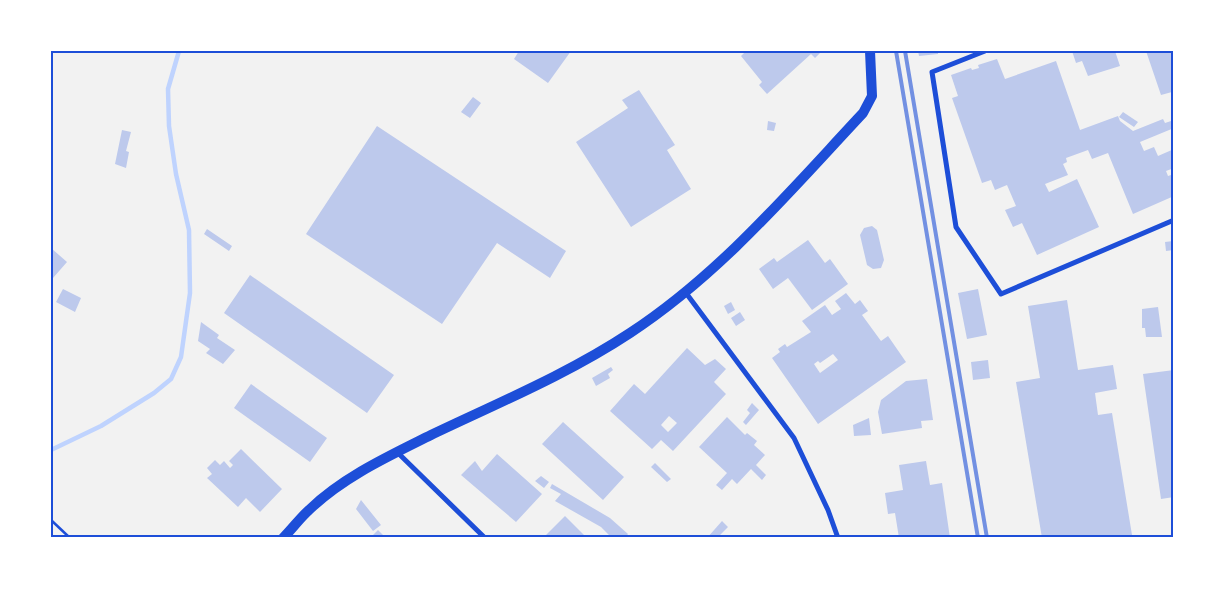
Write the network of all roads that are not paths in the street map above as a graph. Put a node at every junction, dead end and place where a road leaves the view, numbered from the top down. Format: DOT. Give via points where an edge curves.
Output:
graph roads {
  1 [pos="870,51"];
  2 [pos="985,51"];
  3 [pos="1174,220"];
  4 [pos="686,293"];
  5 [pos="396,452"];
  6 [pos="283,538"];
  7 [pos="485,538"];
  8 [pos="838,538"];
  1 -- 4 [label="main road" via="872,96 863,113 748,235"];
  2 -- 3 [label="street" via="932,72 956,227 1001,294"];
  4 -- 5 [label="main road" via="629,334 568,369"];
  4 -- 8 [label="street" via="794,438"];
  5 -- 6 [label="main road" via="309,509"];
  5 -- 7 [label="street"];
}
